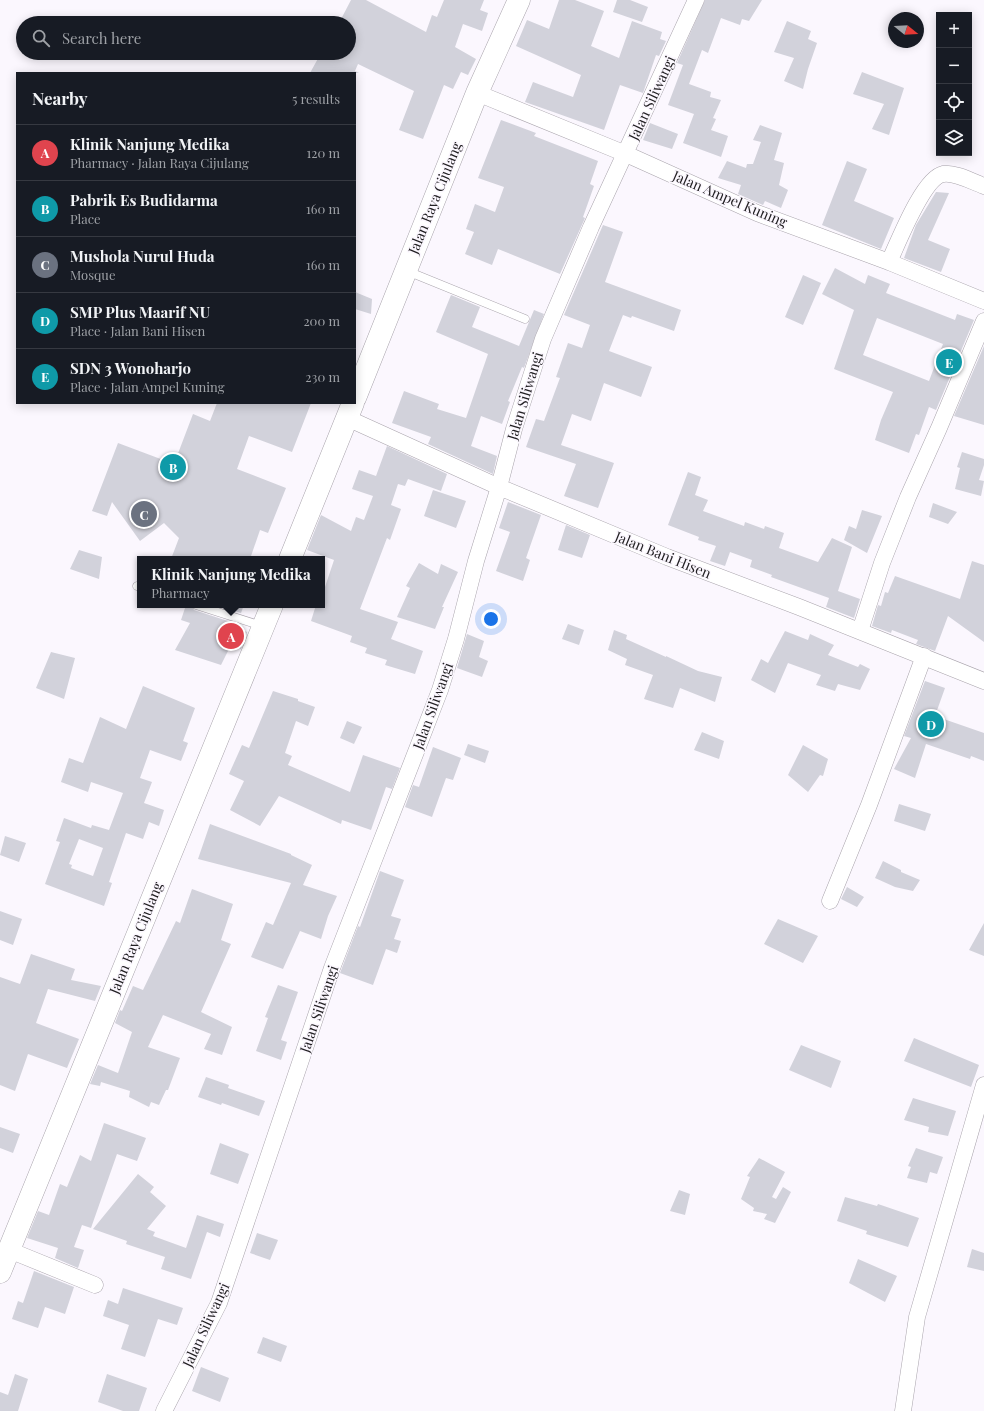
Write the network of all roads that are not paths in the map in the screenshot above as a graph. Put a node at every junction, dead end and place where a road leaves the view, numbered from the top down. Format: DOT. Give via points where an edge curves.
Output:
graph roads {
  1 [pos="519,0"];
  2 [pos="696,0"];
  3 [pos="477,93"];
  4 [pos="626,154"];
  5 [pos="984,186"];
  6 [pos="889,262"];
  7 [pos="406,270"];
  8 [pos="984,301"];
  9 [pos="525,319"];
  10 [pos="984,321"];
  11 [pos="356,395"];
  12 [pos="356,401"];
  13 [pos="352,404"];
  14 [pos="499,486"];
  15 [pos="291,556"];
  16 [pos="206,608"];
  17 [pos="271,608"];
  18 [pos="263,626"];
  19 [pos="860,631"];
  20 [pos="924,656"];
  21 [pos="984,681"];
  22 [pos="830,901"];
  23 [pos="984,1085"];
  24 [pos="8,1250"];
  25 [pos="0,1272"];
  26 [pos="95,1285"];
  27 [pos="164,1411"];
  28 [pos="903,1411"];
  1 -- 3 [label="highway, Jalan Raya Cijulang"];
  2 -- 4 [label="street, Jalan Siliwangi"];
  3 -- 4 [label="street, Jalan Ampel Kuning"];
  3 -- 7 [label="highway, Jalan Raya Cijulang"];
  4 -- 6 [label="street, Jalan Ampel Kuning" via="757,213"];
  4 -- 14 [label="street, Jalan Siliwangi" via="591,227 543,339"];
  5 -- 6 [label="street" via="949,174 935,178 924,190"];
  6 -- 8 [label="street, Jalan Ampel Kuning"];
  7 -- 9 [label="lane"];
  7 -- 11 [label="highway, Jalan Raya Cijulang"];
  10 -- 19 [label="street" via="908,497 882,563"];
  12 -- 14 [label="street, Jalan Bani Hisen"];
  13 -- 15 [label="highway, Jalan Raya Cijulang"];
  14 -- 19 [label="street, Jalan Bani Hisen" via="667,557"];
  14 -- 27 [label="street, Jalan Siliwangi" via="440,690 332,968 219,1303"];
  16 -- 18 [label="lane"];
  17 -- 18 [label="highway, Jalan Raya Cijulang"];
  18 -- 24 [label="highway, Jalan Raya Cijulang"];
  19 -- 20 [label="street, Jalan Bani Hisen"];
  20 -- 21 [label="street, Jalan Bani Hisen"];
  20 -- 22 [label="street" via="869,805"];
  23 -- 28 [label="street" via="917,1317"];
  24 -- 25 [label="highway, Jalan Raya Cijulang"];
  24 -- 26 [label="street"];
}
